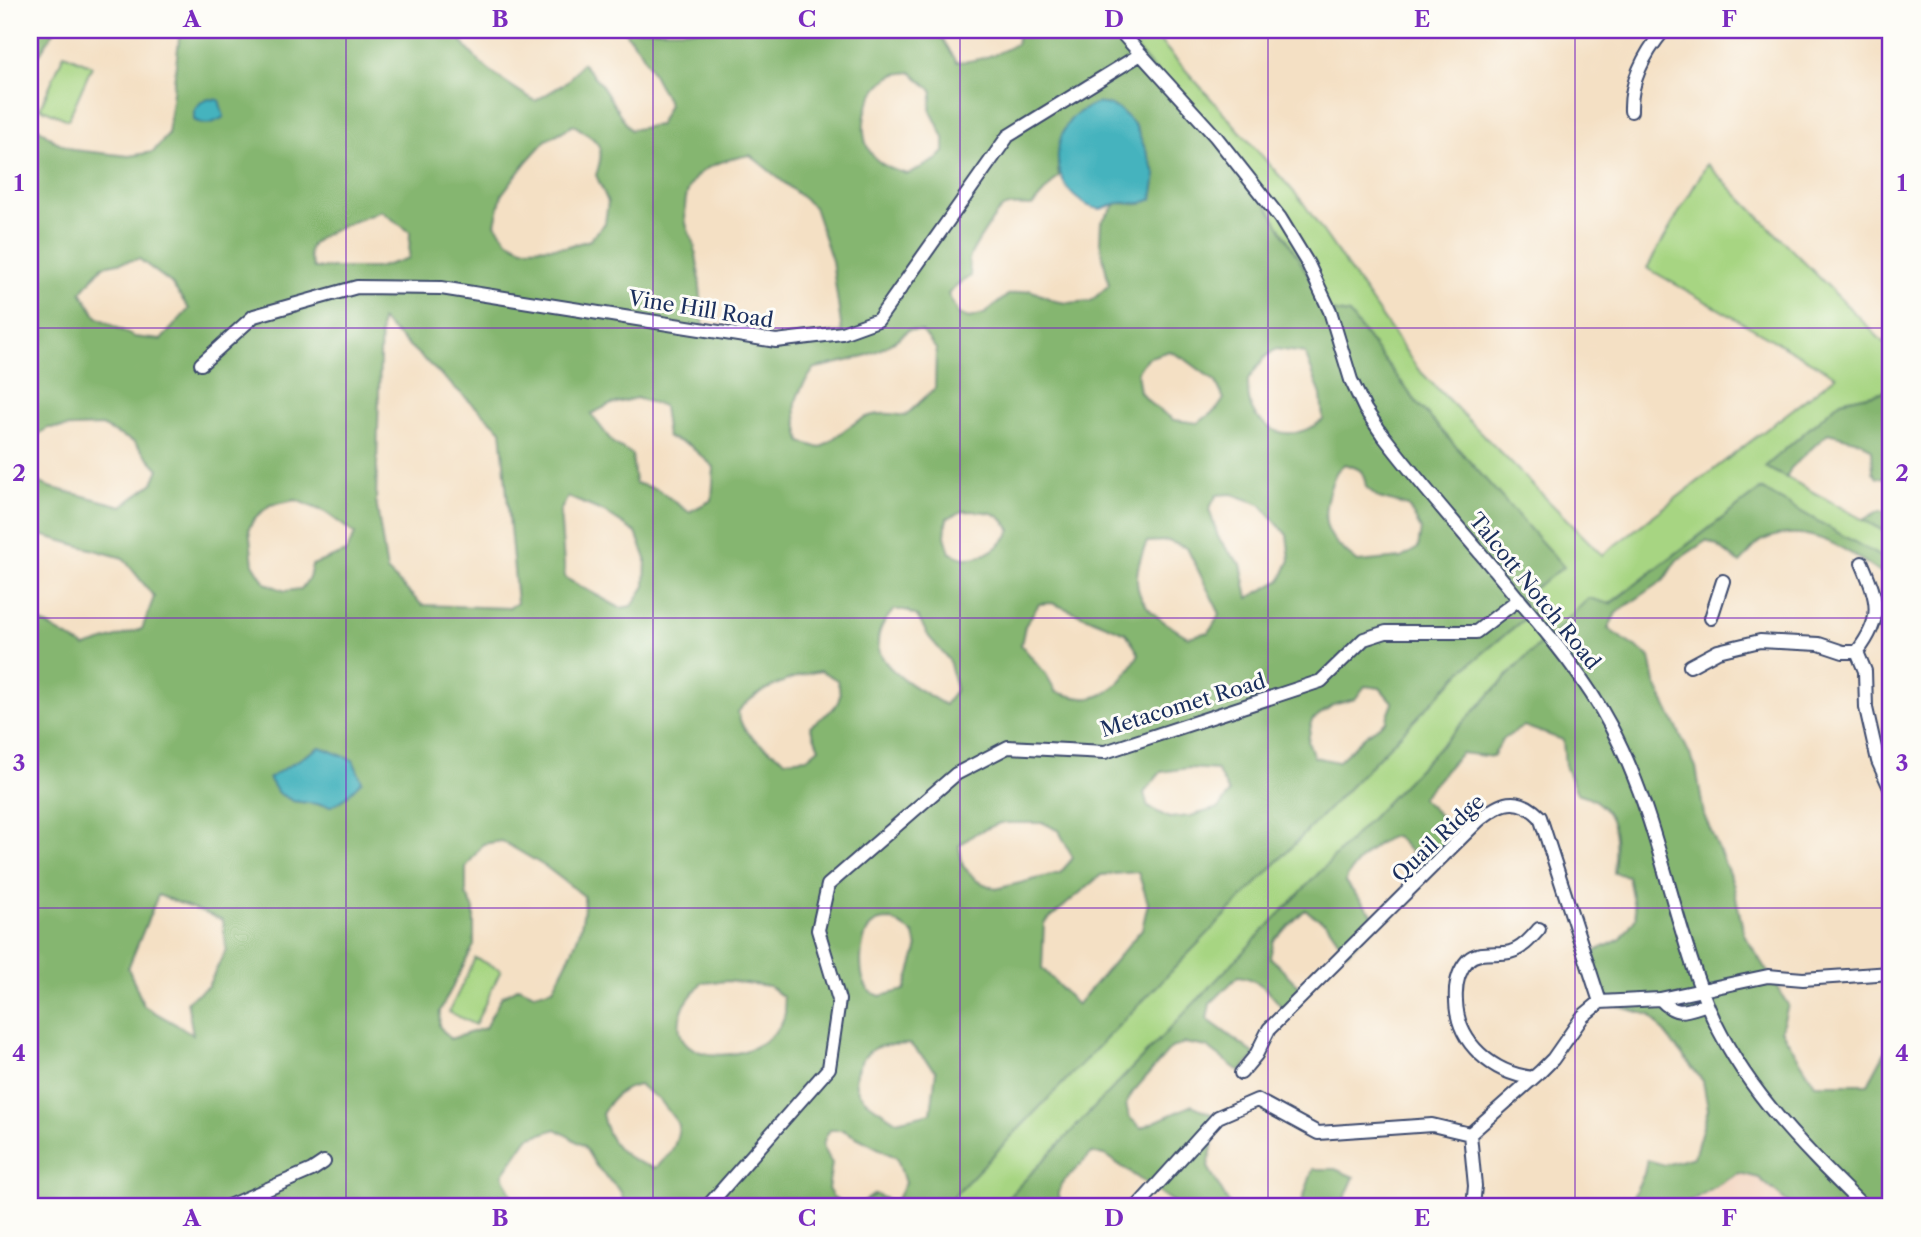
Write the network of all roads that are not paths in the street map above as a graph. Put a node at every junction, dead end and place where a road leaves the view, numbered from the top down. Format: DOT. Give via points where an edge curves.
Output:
graph roads {
  1 [pos="1119,30"];
  2 [pos="1664,30"];
  3 [pos="1141,54"];
  4 [pos="1631,111"];
  5 [pos="201,364"];
  6 [pos="1862,563"];
  7 [pos="1723,581"];
  8 [pos="1519,599"];
  9 [pos="1711,618"];
  10 [pos="1857,652"];
  11 [pos="1690,666"];
  12 [pos="1891,790"];
  13 [pos="1539,929"];
  14 [pos="1891,973"];
  15 [pos="1701,991"];
  16 [pos="1660,999"];
  17 [pos="1600,1002"];
  18 [pos="1707,1004"];
  19 [pos="1503,1070"];
  20 [pos="1241,1073"];
  21 [pos="1532,1078"];
  22 [pos="1514,1097"];
  23 [pos="1470,1134"];
  24 [pos="324,1161"];
  25 [pos="226,1207"];
  26 [pos="707,1207"];
  27 [pos="1137,1207"];
  28 [pos="1473,1207"];
  29 [pos="1864,1207"];
  1 -- 3 [label="street, Talcott Notch Road"];
  2 -- 4 [label="street" via="1647,50 1630,91"];
  3 -- 5 [label="street, Vine Hill Road" via="1008,136 878,320 842,332 776,341 441,288 357,287 254,316"];
  3 -- 8 [label="street, Talcott Notch Road" via="1216,136 1280,218 1330,311 1364,409"];
  6 -- 10 [label="street" via="1877,610"];
  7 -- 9 [label="street"];
  8 -- 15 [label="street, Talcott Notch Road" via="1584,681 1626,755 1641,789"];
  8 -- 26 [label="street, Metacomet Road" via="1476,632 1386,632 1364,639 1321,681 1105,752 1008,747 956,774 828,885 818,930 839,1000 829,1068"];
  10 -- 11 [label="street" via="1819,644 1760,641 1718,651"];
  10 -- 12 [label="street" via="1866,671 1866,708 1878,761"];
  13 -- 19 [label="street" via="1509,952 1473,956 1455,987 1462,1033"];
  14 -- 15 [label="street" via="1803,979 1768,976"];
  15 -- 16 [label="street"];
  15 -- 18 [label="street, Talcott Notch Road"];
  16 -- 17 [label="street"];
  16 -- 18 [label="street" via="1669,1009 1682,1012"];
  17 -- 20 [label="street, Quail Ridge" via="1540,817 1519,802 1493,808 1478,821 1269,1029"];
  17 -- 21 [label="street"];
  18 -- 29 [label="street, Talcott Notch Road" via="1755,1089"];
  19 -- 21 [label="street"];
  19 -- 22 [label="street"];
  21 -- 22 [label="street"];
  22 -- 23 [label="street"];
  23 -- 27 [label="street" via="1432,1125 1318,1133 1257,1100 1218,1117"];
  23 -- 28 [label="street"];
  24 -- 25 [label="street"];
}
